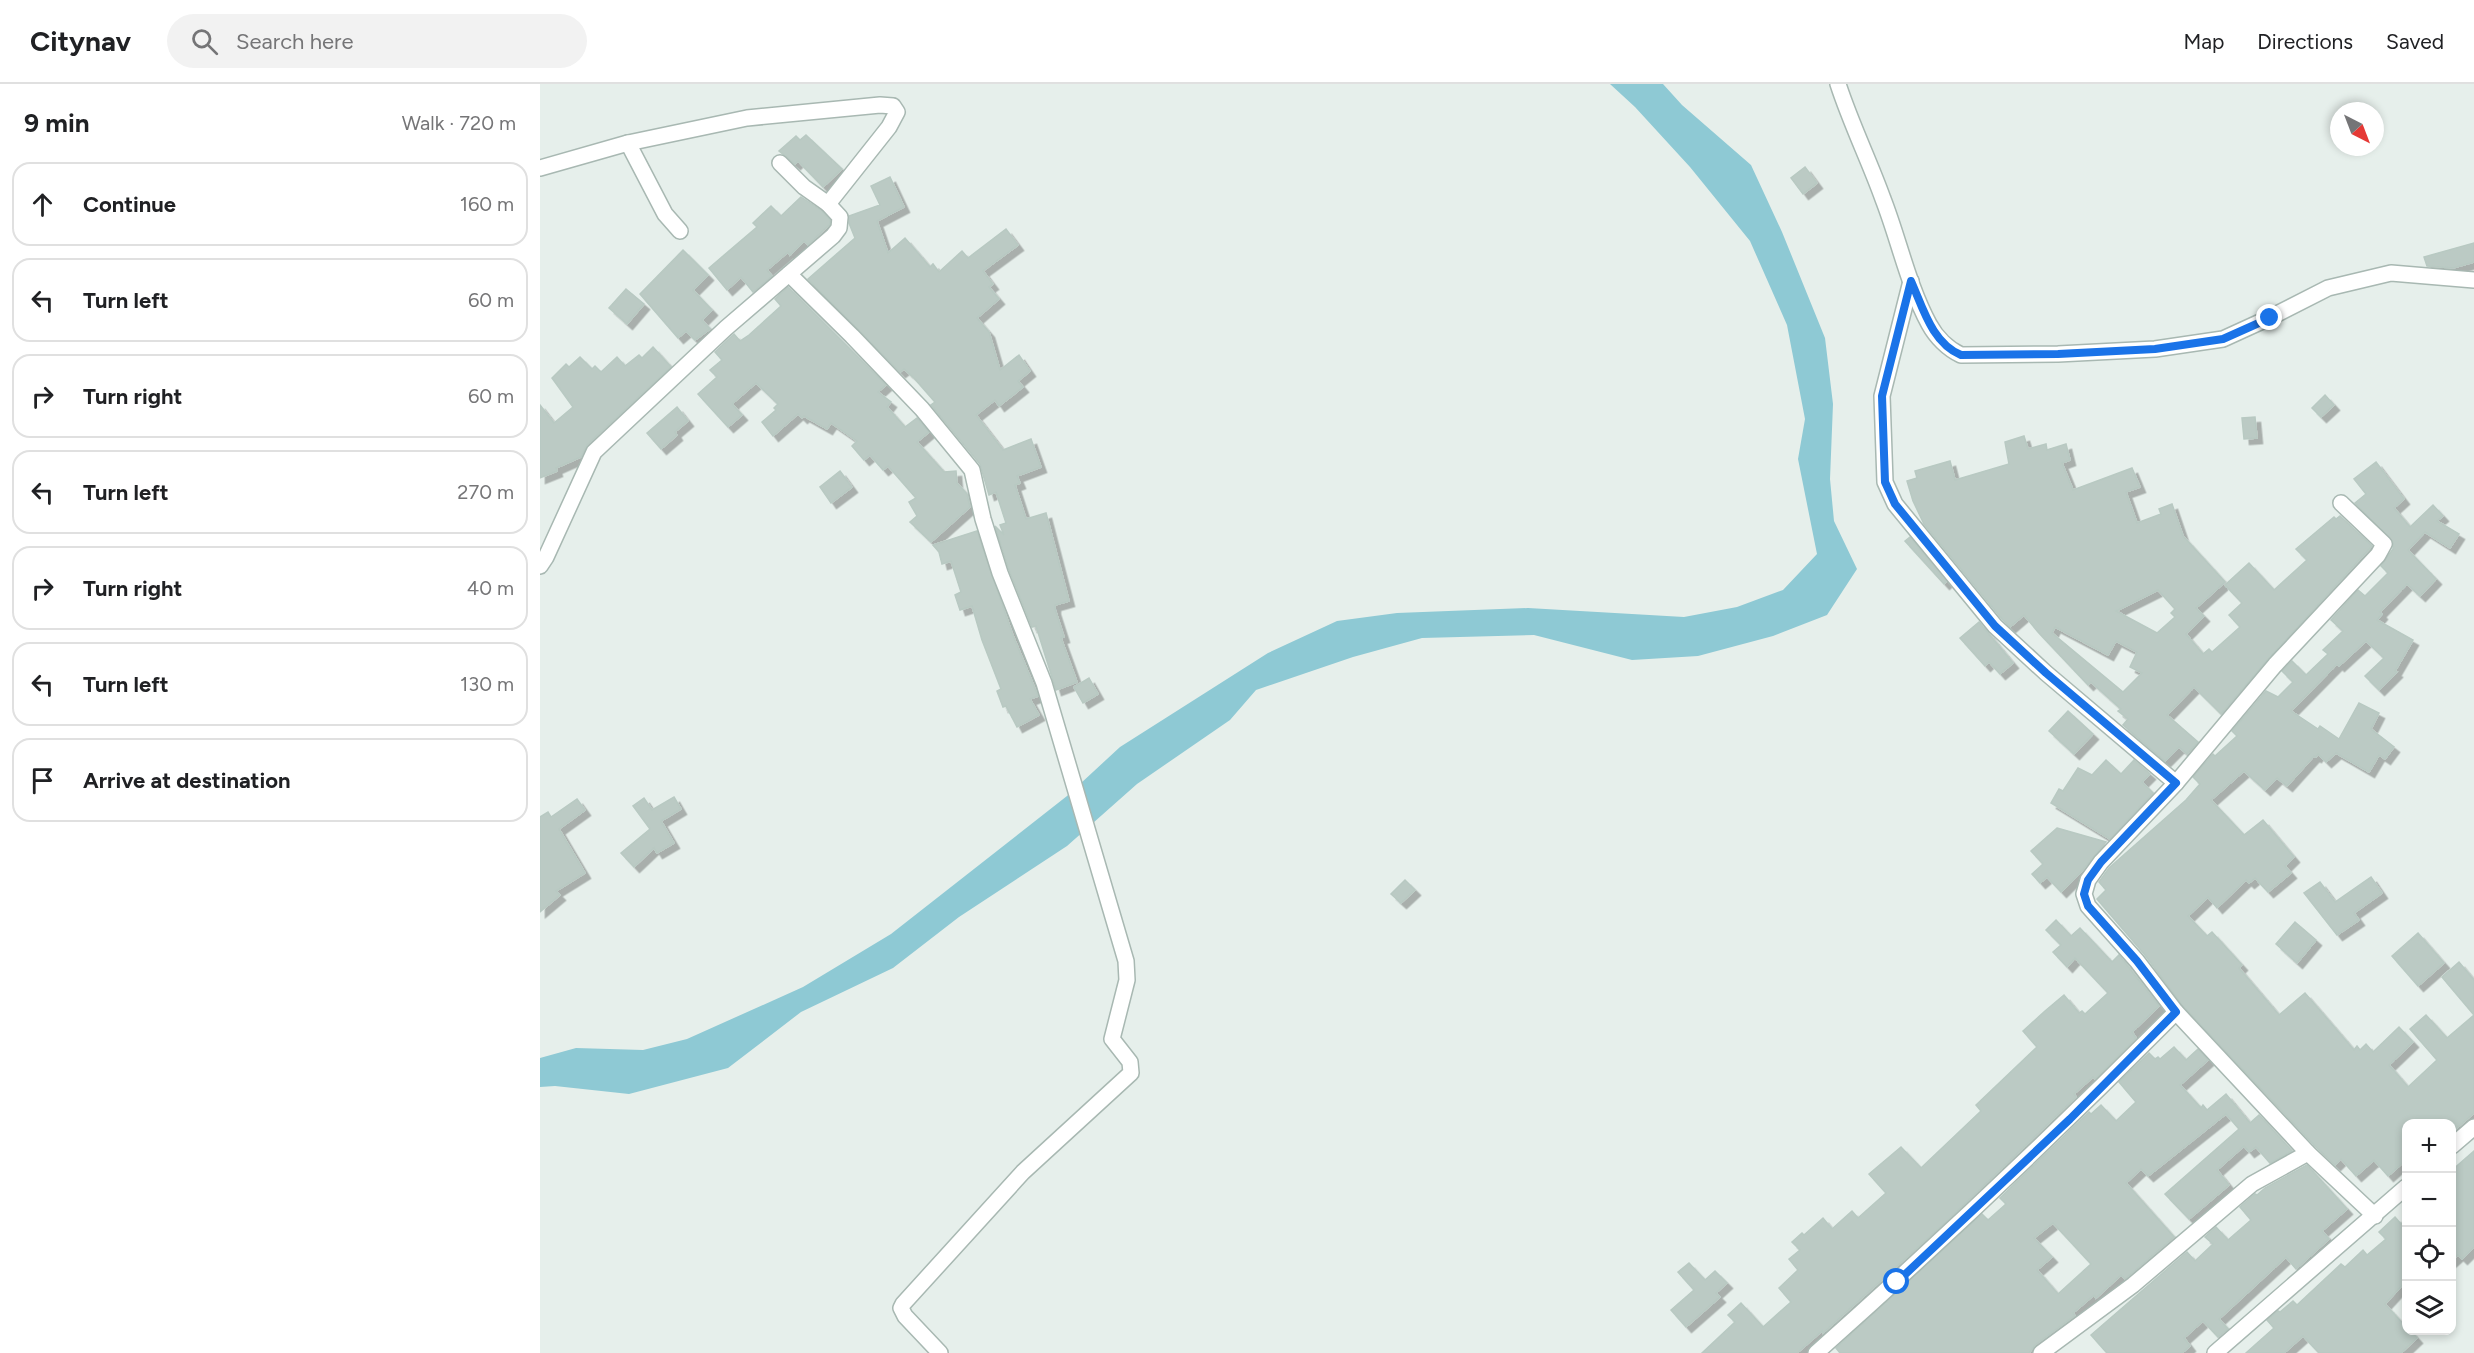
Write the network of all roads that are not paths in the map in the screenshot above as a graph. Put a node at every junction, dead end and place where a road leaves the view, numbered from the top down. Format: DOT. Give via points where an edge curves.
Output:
graph roads {
  1 [pos="1838,84"];
  2 [pos="628,143"];
  3 [pos="780,164"];
  4 [pos="540,168"];
  5 [pos="828,204"];
  6 [pos="680,231"];
  7 [pos="789,274"];
  8 [pos="2474,280"];
  9 [pos="1911,281"];
  10 [pos="2341,502"];
  11 [pos="548,536"];
  12 [pos="540,566"];
  13 [pos="2176,783"];
  14 [pos="2176,1012"];
  15 [pos="2474,1127"];
  16 [pos="2456,1142"];
  17 [pos="2308,1153"];
  18 [pos="2402,1191"];
  19 [pos="2375,1216"];
  20 [pos="940,1353"];
  21 [pos="1816,1353"];
  22 [pos="2041,1353"];
  23 [pos="2215,1353"];
  1 -- 9 [label="street"];
  2 -- 4 [label="street"];
  2 -- 5 [label="street" via="747,118 893,106 897,112 889,127"];
  2 -- 6 [label="street" via="665,214"];
  3 -- 5 [label="street"];
  5 -- 7 [label="street" via="840,217 838,228"];
  7 -- 11 [label="street" via="594,452"];
  7 -- 20 [label="street" via="922,409 972,470 1000,573 1044,683 1126,961 1127,980 1112,1039 1130,1062 1131,1073 1023,1172 901,1308"];
  8 -- 9 [label="street" via="2391,273 2328,288 2223,339 2155,349 1984,355 1961,355 1950,350 1930,325"];
  9 -- 13 [label="street" via="1882,396 1885,482 1895,504 1995,626"];
  10 -- 13 [label="street" via="2384,544 2378,555 2275,665"];
  11 -- 12 [label="street"];
  13 -- 14 [label="street" via="2101,862 2088,880 2084,894 2088,906"];
  14 -- 17 [label="street"];
  14 -- 21 [label="street" via="2070,1119"];
  15 -- 16 [label="street"];
  17 -- 19 [label="street"];
  17 -- 22 [label="street" via="2252,1184 2133,1285"];
  18 -- 19 [label="street"];
  19 -- 23 [label="street"];
}
